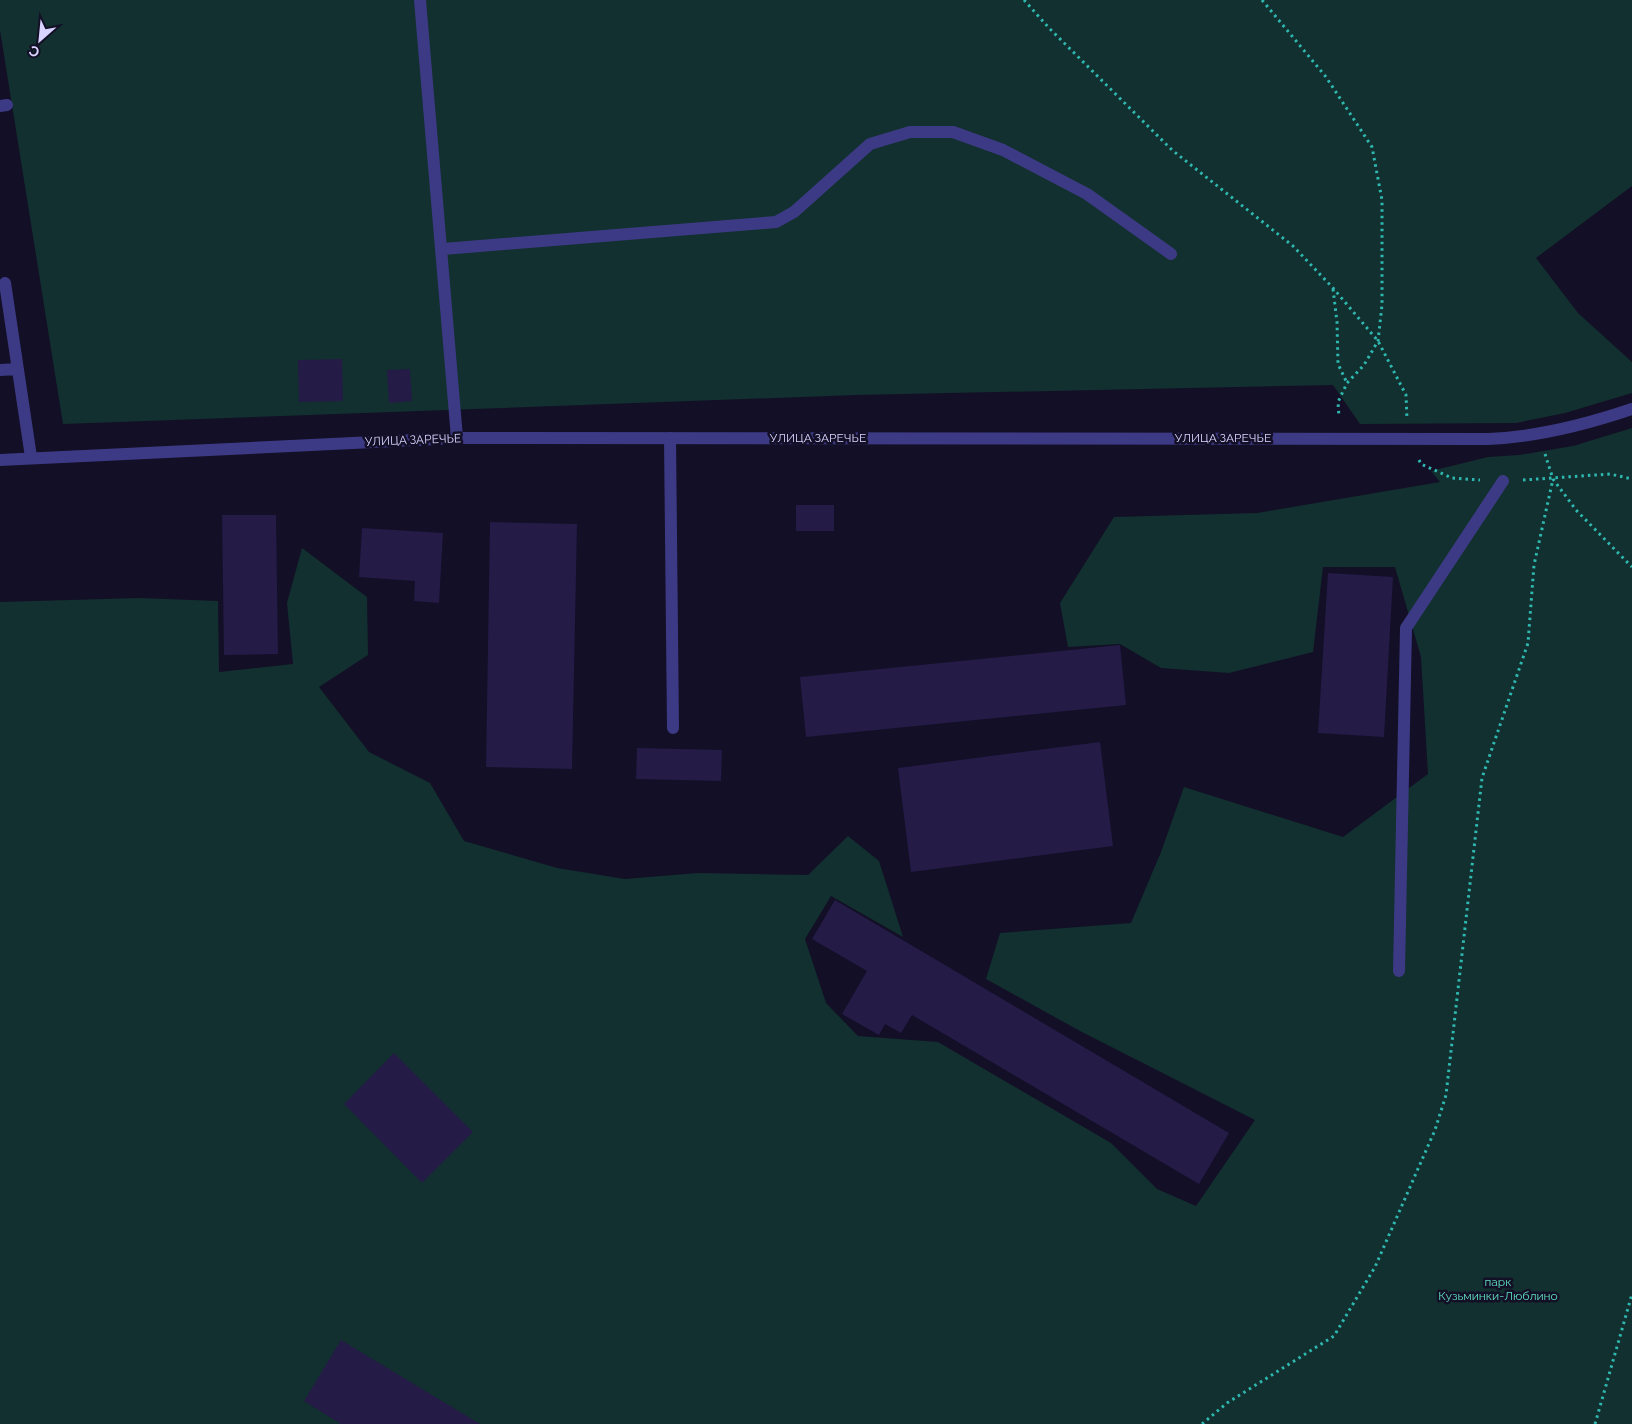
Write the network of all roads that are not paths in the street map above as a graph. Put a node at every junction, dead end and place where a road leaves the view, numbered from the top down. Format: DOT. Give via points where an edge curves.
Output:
graph roads {
  1 [pos="420,0"];
  2 [pos="443,249"];
  3 [pos="1170,254"];
  4 [pos="6,283"];
  5 [pos="18,369"];
  6 [pos="0,370"];
  7 [pos="1632,409"];
  8 [pos="457,438"];
  9 [pos="670,438"];
  10 [pos="31,457"];
  11 [pos="0,460"];
  12 [pos="1503,481"];
  13 [pos="673,728"];
  14 [pos="1399,971"];
  1 -- 2 [label="street"];
  2 -- 3 [label="street" via="776,222 794,212 870,144 910,132 953,132 1003,150 1086,194"];
  2 -- 8 [label="street"];
  4 -- 5 [label="street"];
  5 -- 6 [label="street"];
  5 -- 10 [label="street"];
  7 -- 9 [label="street, УЛИЦА ЗАРЕЧЬЕ" via="1539,435 1488,439"];
  8 -- 9 [label="street, УЛИЦА ЗАРЕЧЬЕ"];
  8 -- 10 [label="street, УЛИЦА ЗАРЕЧЬЕ"];
  9 -- 13 [label="street"];
  10 -- 11 [label="street, УЛИЦА ЗАРЕЧЬЕ"];
  12 -- 14 [label="street" via="1406,628"];
}
